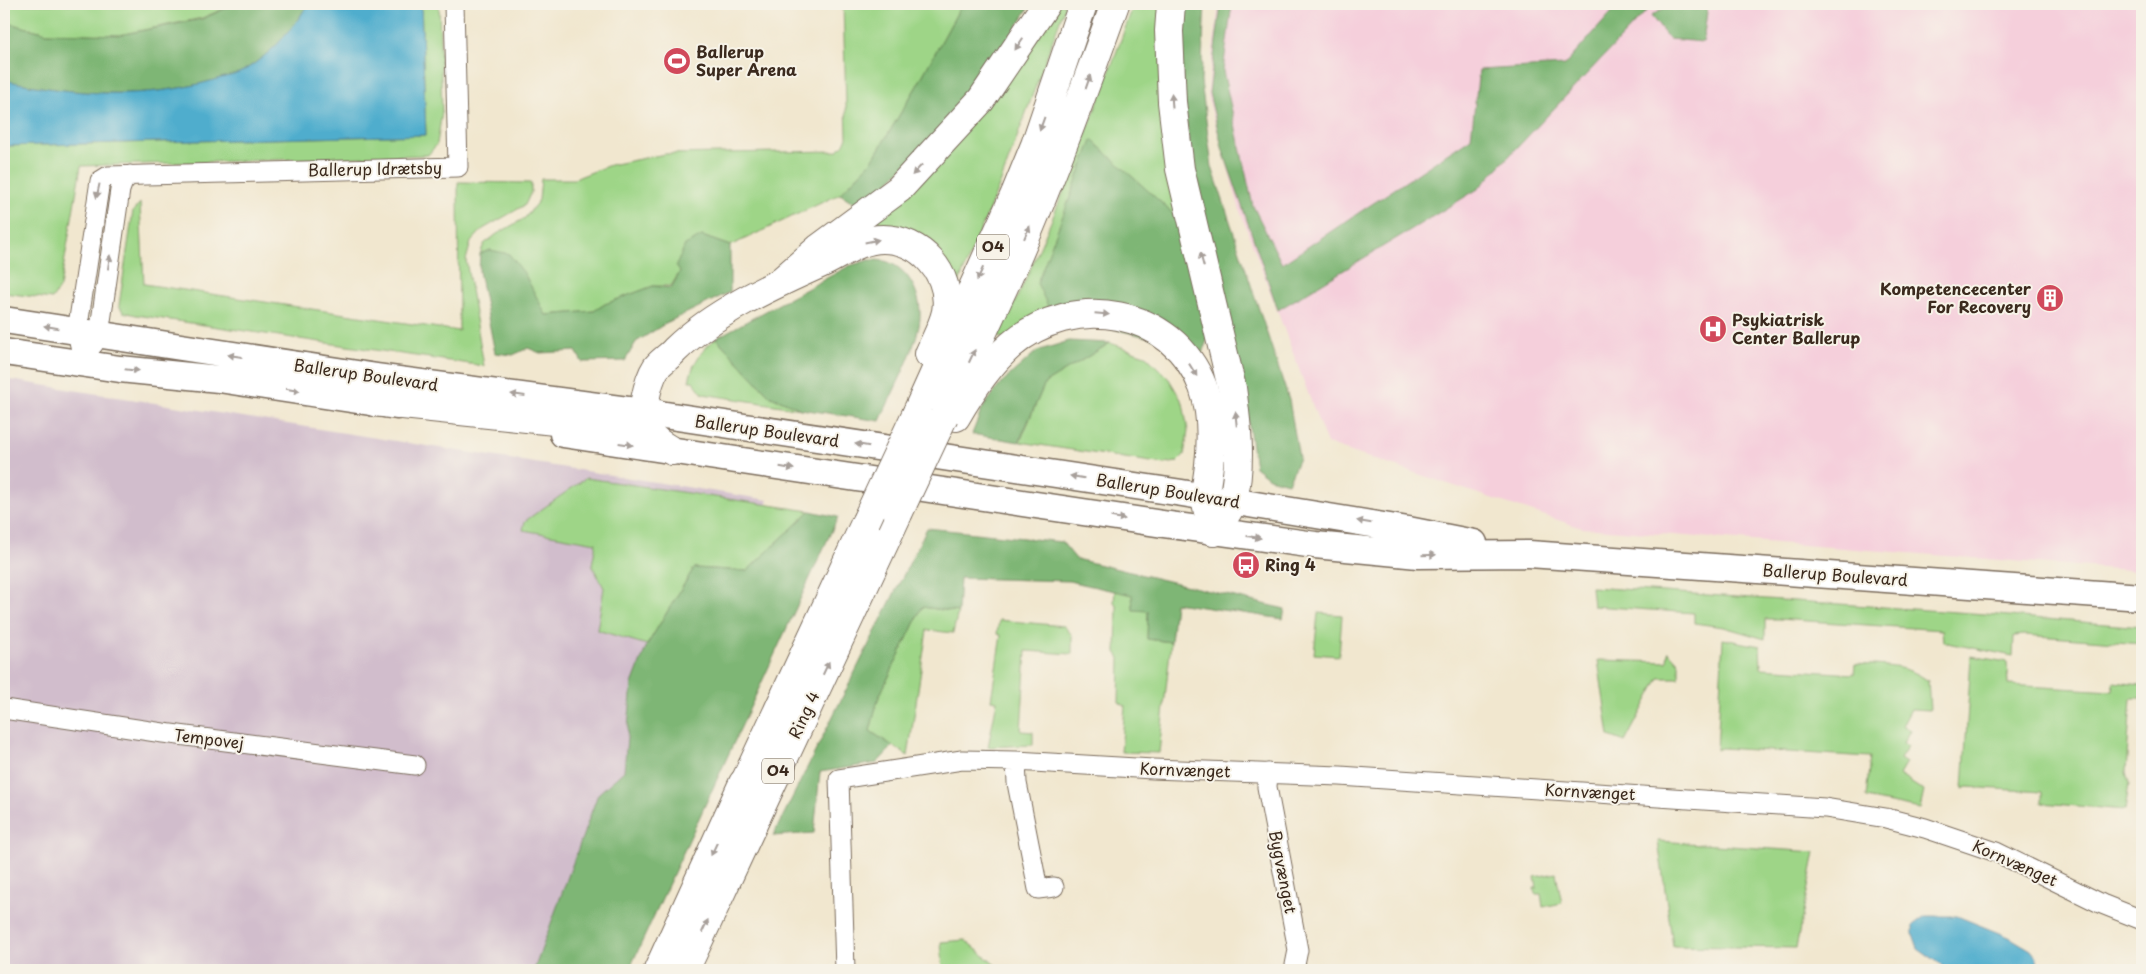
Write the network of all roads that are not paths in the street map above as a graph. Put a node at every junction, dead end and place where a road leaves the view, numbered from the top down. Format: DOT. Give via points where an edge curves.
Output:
graph roads {
  1 [pos="454,4"];
  2 [pos="1046,4"];
  3 [pos="1083,4"];
  4 [pos="1115,4"];
  5 [pos="1170,4"];
  6 [pos="780,282"];
  7 [pos="4,320"];
  8 [pos="88,333"];
  9 [pos="4,352"];
  10 [pos="84,364"];
  11 [pos="374,402"];
  12 [pos="910,411"];
  13 [pos="648,416"];
  14 [pos="950,416"];
  15 [pos="672,451"];
  16 [pos="1205,496"];
  17 [pos="1233,500"];
  18 [pos="1214,532"];
  19 [pos="1529,554"];
  20 [pos="2142,597"];
  21 [pos="4,709"];
  22 [pos="1016,761"];
  23 [pos="415,764"];
  24 [pos="1268,773"];
  25 [pos="1054,887"];
  26 [pos="2142,920"];
  27 [pos="658,970"];
  28 [pos="685,970"];
  29 [pos="846,970"];
  30 [pos="1294,970"];
  1 -- 8 [label="street, Ballerup Idrætsby" via="458,167 130,175 120,190"];
  2 -- 6 [label="main road, one-way" via="981,100 899,189 819,248"];
  3 -- 12 [label="main road, O4, one-way" via="1056,86 985,264"];
  14 -- 4 [label="main road, O4, one-way" via="1050,179"];
  17 -- 5 [label="main road, one-way" via="1237,421 1180,169 1172,102"];
  6 -- 12 [label="main road, one-way" via="865,241 900,241 917,248 932,261 944,288 946,311"];
  6 -- 13 [label="main road" via="696,331 656,368 646,395"];
  8 -- 7 [label="street, Ballerup Boulevard, one-way"];
  8 -- 10 [label="street, Ballerup Idrætsby"];
  13 -- 8 [label="street, Ballerup Boulevard, one-way"];
  9 -- 10 [label="street, Ballerup Boulevard"];
  10 -- 11 [label="street, Ballerup Boulevard, one-way" via="219,379"];
  11 -- 13 [label="main road" via="601,426"];
  11 -- 15 [label="street, Ballerup Boulevard, one-way"];
  12 -- 27 [label="main road, O4, one-way, bridge"];
  13 -- 15 [label="main road" via="652,437"];
  16 -- 13 [label="street, Ballerup Boulevard, one-way"];
  14 -- 16 [label="main road, one-way" via="1011,345 1024,336 1055,320 1085,313 1130,318 1162,333 1178,348 1202,384 1212,426"];
  28 -- 14 [label="main road, Ring 4 / O4, one-way, bridge" via="895,519"];
  15 -- 18 [label="street, Ballerup Boulevard, one-way"];
  16 -- 17 [label="street, Ballerup Boulevard"];
  16 -- 18 [label="main road"];
  17 -- 18 [label="main road"];
  19 -- 17 [label="street, Ballerup Boulevard, one-way"];
  18 -- 19 [label="street, Ballerup Boulevard, one-way" via="1315,546 1408,554"];
  19 -- 20 [label="street, Ballerup Boulevard"];
  21 -- 23 [label="street, Tempovej" via="163,733"];
  22 -- 24 [label="street, Kornvænget"];
  22 -- 25 [label="street" via="1038,889"];
  22 -- 29 [label="street, Kornvænget" via="962,760 839,779"];
  24 -- 26 [label="street, Kornvænget" via="1825,808 1886,818 1996,852"];
  24 -- 30 [label="street, Bygvænget" via="1267,787 1298,950"];
}
